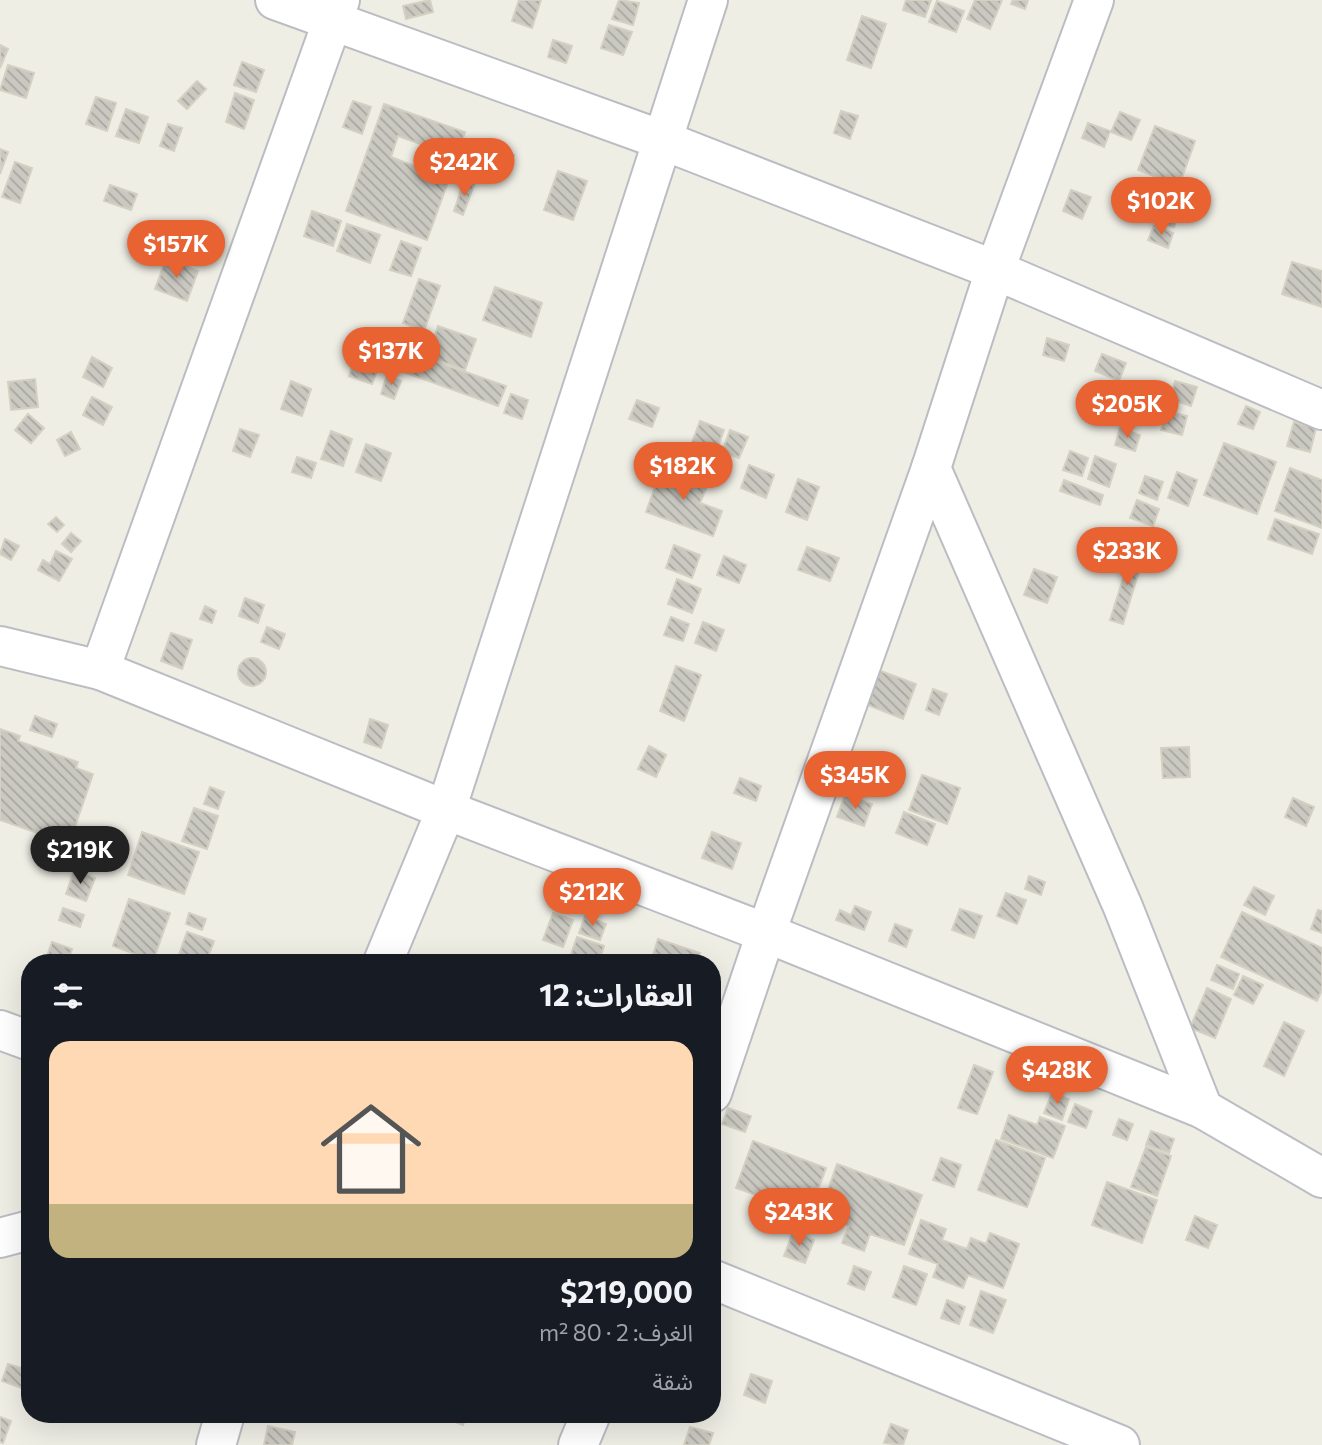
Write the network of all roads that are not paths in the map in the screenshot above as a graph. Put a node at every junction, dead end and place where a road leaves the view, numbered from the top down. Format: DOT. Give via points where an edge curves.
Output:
graph roads {
  1 [pos="275,0"];
  2 [pos="708,0"];
  3 [pos="1094,0"];
  4 [pos="336,11"];
  5 [pos="662,140"];
  6 [pos="995,270"];
  7 [pos="1322,410"];
  8 [pos="931,468"];
  9 [pos="0,646"];
  10 [pos="100,670"];
  11 [pos="446,810"];
  12 [pos="766,933"];
  13 [pos="386,954"];
  14 [pos="0,1030"];
  15 [pos="21,1038"];
  16 [pos="721,1066"];
  17 [pos="1203,1109"];
  18 [pos="1322,1178"];
  19 [pos="21,1232"];
  20 [pos="0,1238"];
  21 [pos="721,1283"];
  22 [pos="222,1423"];
  23 [pos="587,1423"];
  24 [pos="216,1445"];
  25 [pos="578,1445"];
  26 [pos="1121,1445"];
  1 -- 4 [label="street"];
  2 -- 5 [label="street"];
  3 -- 6 [label="street"];
  4 -- 5 [label="street"];
  4 -- 10 [label="street"];
  5 -- 6 [label="street"];
  5 -- 11 [label="street"];
  6 -- 7 [label="street"];
  6 -- 8 [label="street"];
  8 -- 12 [label="street"];
  8 -- 17 [label="street" via="1123,907"];
  9 -- 10 [label="street"];
  10 -- 11 [label="street"];
  11 -- 12 [label="street"];
  11 -- 13 [label="street"];
  12 -- 16 [label="street"];
  12 -- 17 [label="street"];
  14 -- 15 [label="street"];
  17 -- 18 [label="street"];
  19 -- 20 [label="street"];
  21 -- 26 [label="street"];
  22 -- 24 [label="street"];
  23 -- 25 [label="street"];
}
